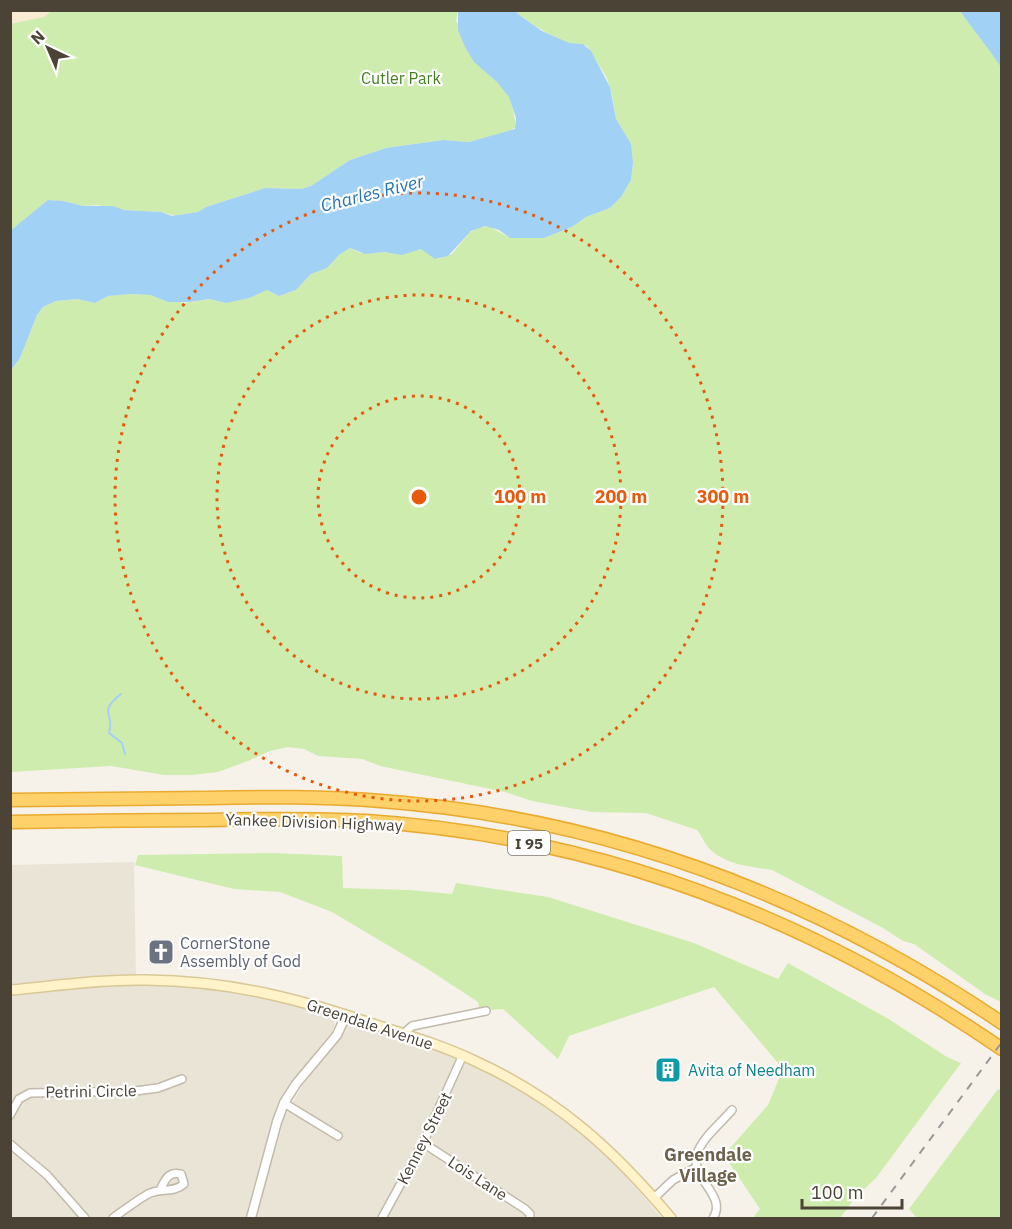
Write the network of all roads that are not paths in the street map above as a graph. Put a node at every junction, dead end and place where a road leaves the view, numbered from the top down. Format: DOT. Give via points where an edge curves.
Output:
graph roads {
  1 [pos="10,800"];
  2 [pos="10,822"];
  3 [pos="10,990"];
  4 [pos="486,1011"];
  5 [pos="346,1015"];
  6 [pos="1002,1023"];
  7 [pos="404,1034"];
  8 [pos="1002,1049"];
  9 [pos="463,1055"];
  10 [pos="182,1079"];
  11 [pos="284,1103"];
  12 [pos="732,1110"];
  13 [pos="10,1115"];
  14 [pos="338,1136"];
  15 [pos="423,1143"];
  16 [pos="10,1144"];
  17 [pos="697,1167"];
  18 [pos="160,1190"];
  19 [pos="654,1198"];
  20 [pos="530,1217"];
  21 [pos="85,1218"];
  22 [pos="113,1218"];
  23 [pos="251,1218"];
  24 [pos="382,1218"];
  25 [pos="671,1218"];
  26 [pos="712,1218"];
  1 -- 6 [label="highway, Yankee Division Highway / I 95" via="354,799 453,808 558,827 669,857 792,904 903,960"];
  2 -- 8 [label="highway, Yankee Division Highway / I 95" via="361,821 464,832 571,852 681,884 803,933 897,982"];
  3 -- 5 [label="main road, Greendale Avenue" via="117,980 182,981 255,990"];
  4 -- 7 [label="street" via="412,1026"];
  5 -- 7 [label="main road, Greendale Avenue"];
  5 -- 11 [label="street" via="337,1035"];
  7 -- 9 [label="main road, Greendale Avenue"];
  9 -- 15 [label="street, Kenney Street"];
  9 -- 19 [label="main road, Greendale Avenue" via="513,1080 568,1116 618,1158"];
  10 -- 13 [label="street, Petrini Circle" via="135,1091 30,1093 19,1099"];
  11 -- 14 [label="street"];
  11 -- 23 [label="street"];
  12 -- 17 [label="street" via="699,1149"];
  15 -- 20 [label="street, Lois Lane" via="525,1209"];
  15 -- 24 [label="street, Kenney Street"];
  16 -- 21 [label="street" via="47,1174"];
  17 -- 19 [label="street" via="673,1180"];
  17 -- 26 [label="street" via="716,1202"];
  18 -- 22 [label="street"];
  19 -- 25 [label="main road, Greendale Avenue"];
}
